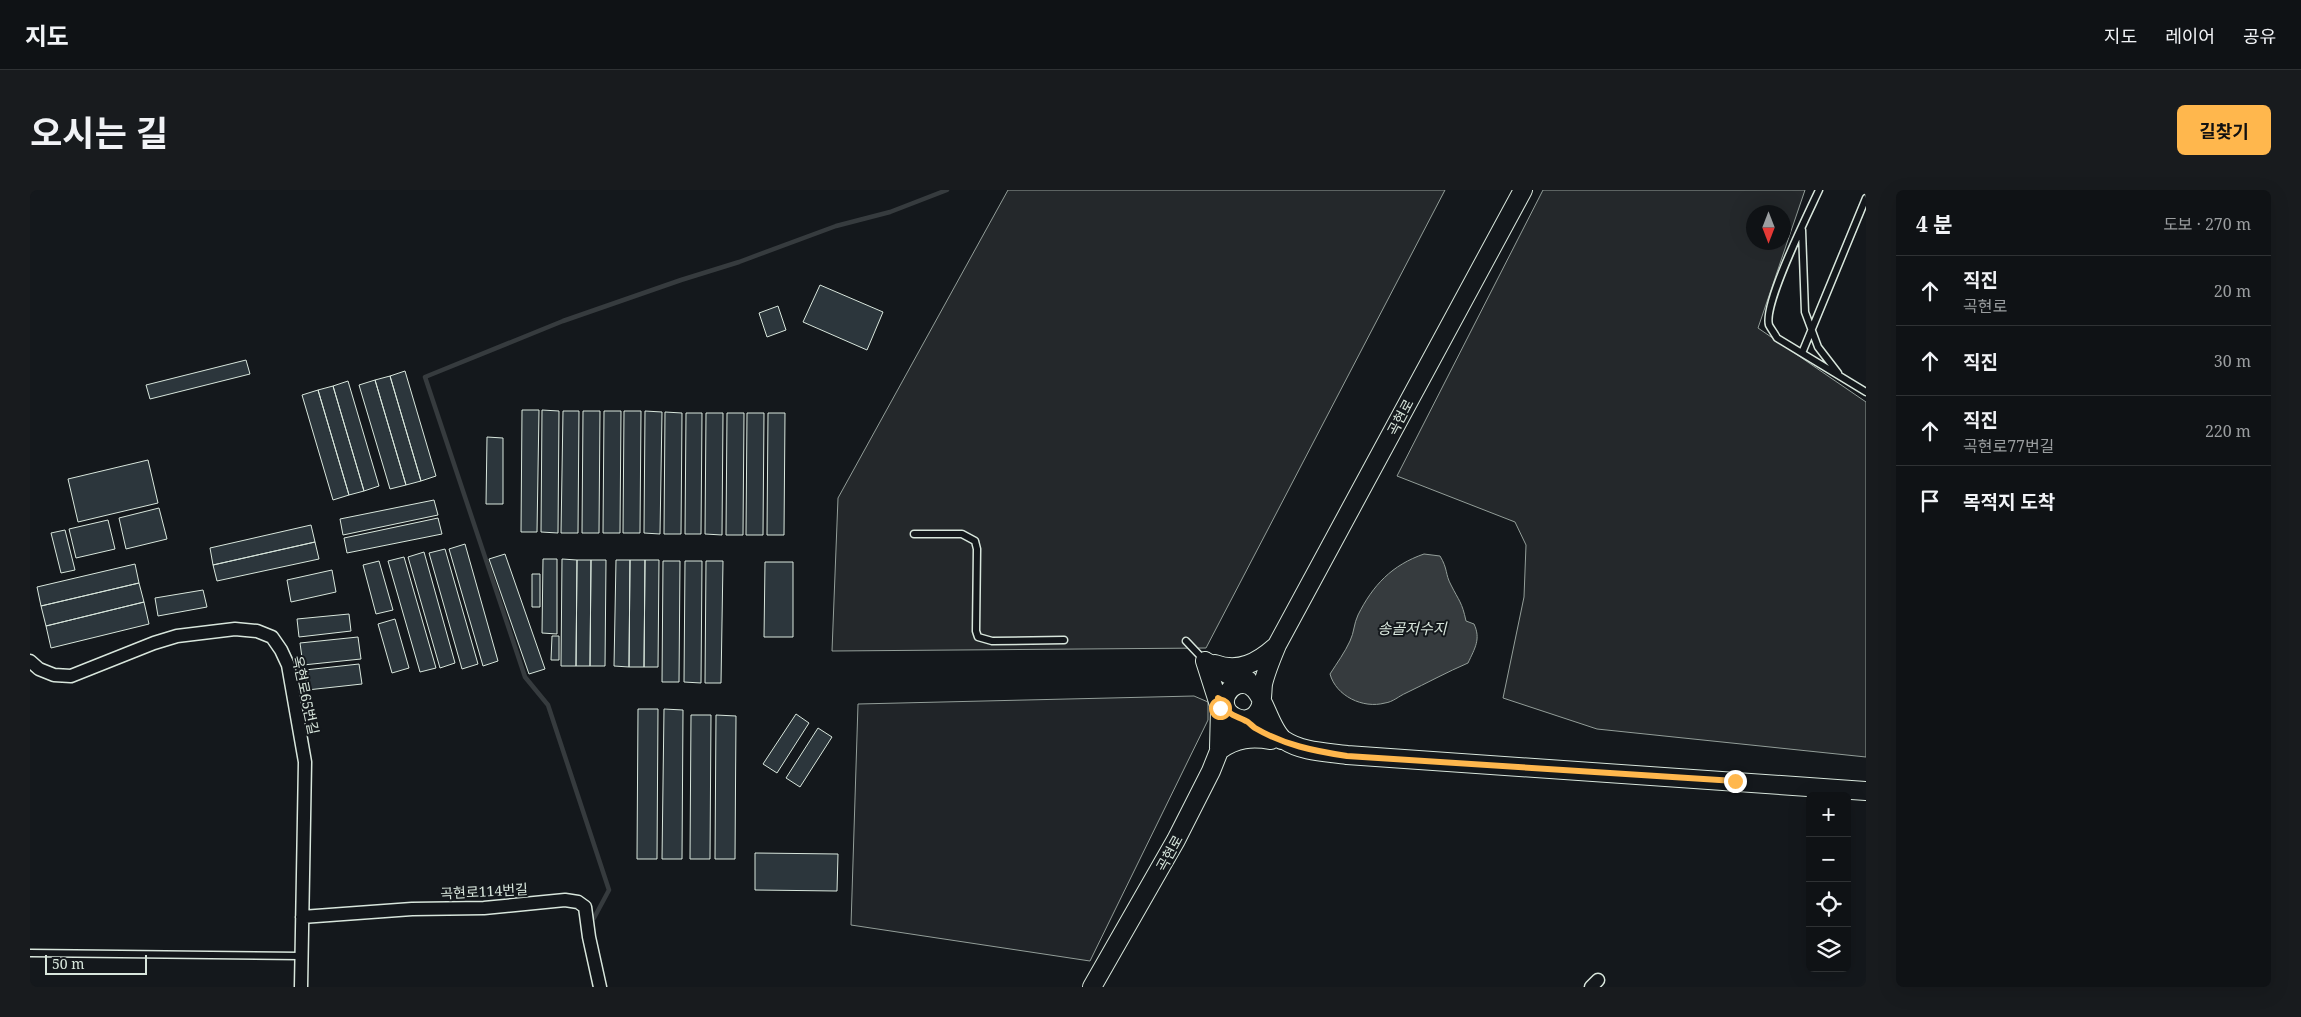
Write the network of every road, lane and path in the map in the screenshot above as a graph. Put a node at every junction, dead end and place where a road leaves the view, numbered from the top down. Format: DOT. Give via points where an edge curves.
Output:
graph roads {
  1 [pos="1523,190"];
  2 [pos="1819,190"];
  3 [pos="1866,198"];
  4 [pos="1802,228"];
  5 [pos="1811,329"];
  6 [pos="1802,353"];
  7 [pos="1842,377"];
  8 [pos="1866,392"];
  9 [pos="914,534"];
  10 [pos="1064,640"];
  11 [pos="1186,641"];
  12 [pos="1277,645"];
  13 [pos="30,661"];
  14 [pos="1205,661"];
  15 [pos="1244,684"];
  16 [pos="1261,698"];
  17 [pos="1222,700"];
  18 [pos="1244,720"];
  19 [pos="1296,746"];
  20 [pos="1219,751"];
  21 [pos="1866,791"];
  22 [pos="302,917"];
  23 [pos="30,952"];
  24 [pos="301,956"];
  25 [pos="301,987"];
  26 [pos="600,987"];
  27 [pos="1092,987"];
  1 -- 12 [label="main road, 곡현로"];
  2 -- 4 [label="lane"];
  3 -- 5 [label="lane"];
  4 -- 5 [label="lane" via="1805,312"];
  4 -- 6 [label="lane" via="1772,302 1769,324 1777,338"];
  5 -- 6 [label="lane"];
  5 -- 7 [label="lane" via="1818,348"];
  6 -- 7 [label="lane"];
  7 -- 8 [label="lane"];
  9 -- 10 [label="lane" via="962,534 975,542 978,637 992,642"];
  11 -- 14 [label="lane"];
  12 -- 14 [label="main road" via="1256,662 1246,665 1229,667"];
  12 -- 15 [label="main road"];
  12 -- 16 [label="main road"];
  12 -- 19 [label="main road" via="1271,672 1272,701 1282,730"];
  13 -- 22 [label="street, 옥현로65번길" via="54,675 71,676 176,636 235,629 257,631 272,637 288,666 305,762"];
  14 -- 15 [label="main road"];
  14 -- 17 [label="main road" via="1215,676"];
  15 -- 16 [label="main road" via="1255,688"];
  15 -- 17 [label="main road" via="1238,684"];
  16 -- 18 [label="main road, 곡현로" via="1256,715"];
  16 -- 19 [label="main road" via="1277,734"];
  17 -- 18 [label="main road" via="1233,717"];
  17 -- 20 [label="main road" via="1224,725"];
  18 -- 19 [label="main road"];
  18 -- 20 [label="main road, 곡현로" via="1228,735"];
  19 -- 20 [label="main road" via="1247,738"];
  19 -- 21 [label="main road" via="1347,756"];
  20 -- 27 [label="main road, 곡현로" via="1176,840"];
  22 -- 24 [label="street, 옥현로65번길"];
  22 -- 26 [label="street, 곡현로114번길" via="412,909 484,908 565,900 578,902 585,907 588,937"];
  23 -- 24 [label="lane"];
  24 -- 25 [label="street, 옥현로65번길"];
}
